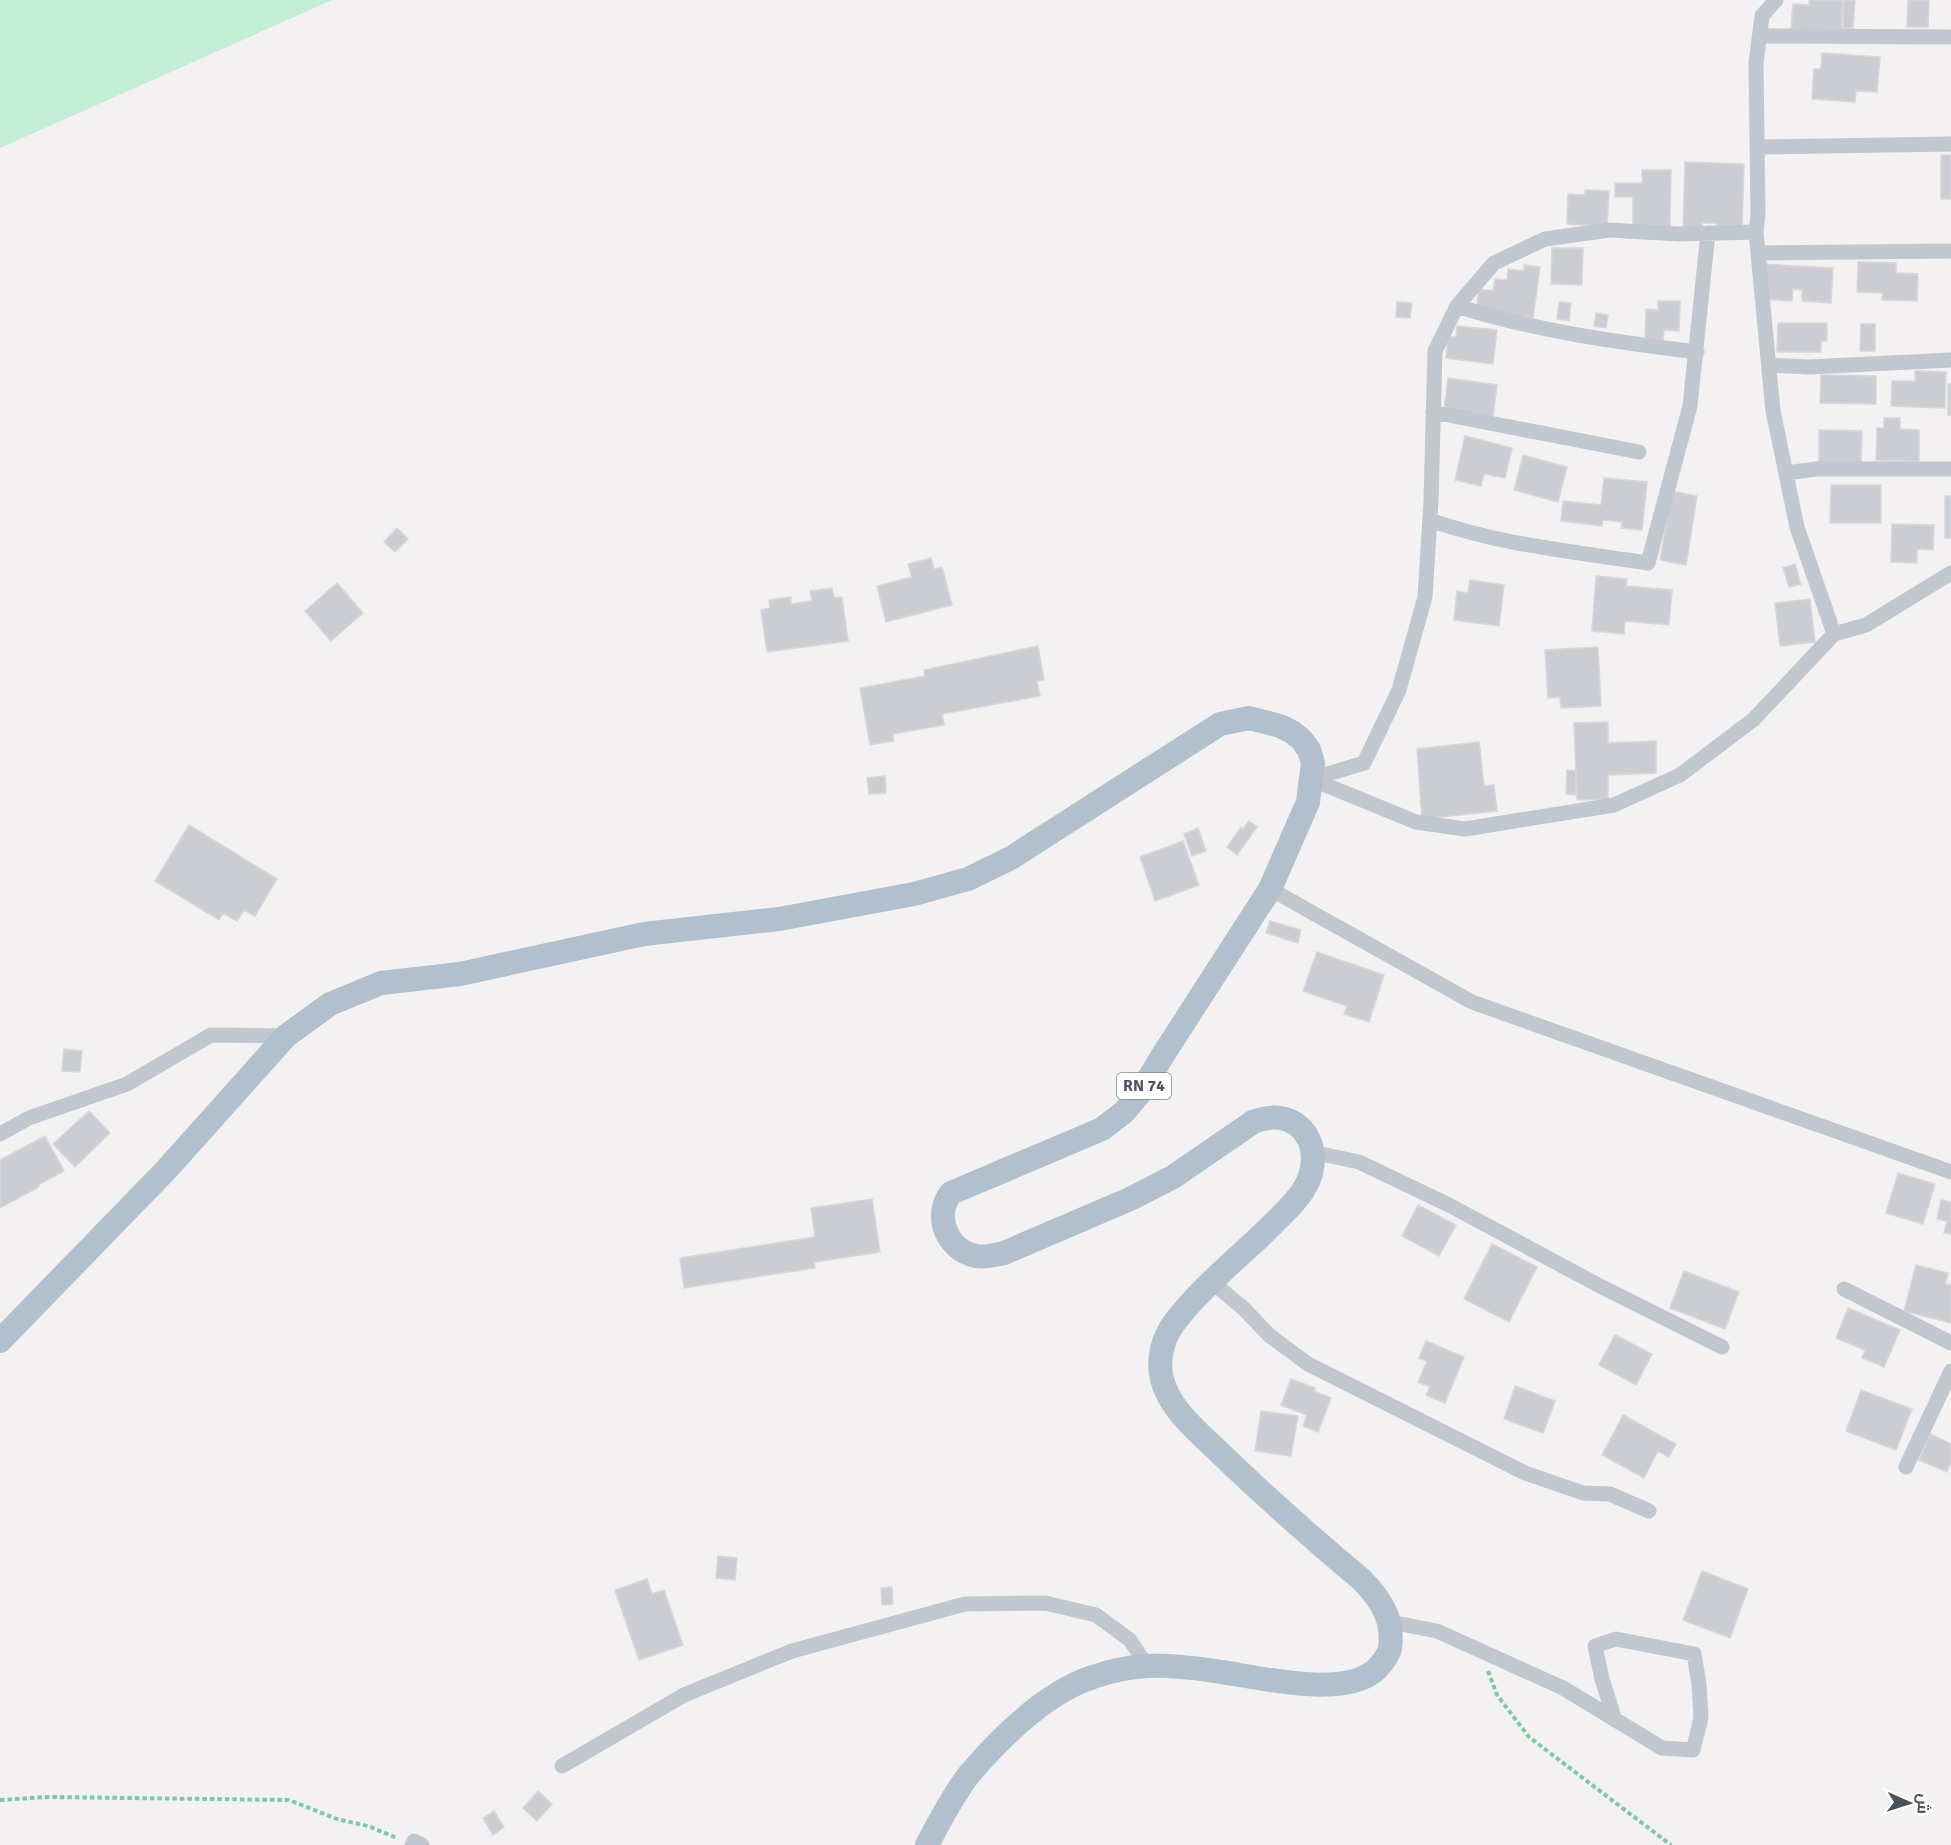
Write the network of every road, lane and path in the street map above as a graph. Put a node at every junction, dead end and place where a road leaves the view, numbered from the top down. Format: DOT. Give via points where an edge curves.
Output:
graph roads {
  1 [pos="1776,0"];
  2 [pos="1760,36"];
  3 [pos="1951,37"];
  4 [pos="1951,144"];
  5 [pos="1758,147"];
  6 [pos="1756,232"];
  7 [pos="1708,233"];
  8 [pos="1951,251"];
  9 [pos="1759,253"];
  10 [pos="1457,306"];
  11 [pos="1697,352"];
  12 [pos="1951,360"];
  13 [pos="1769,365"];
  14 [pos="1433,412"];
  15 [pos="1639,452"];
  16 [pos="1951,469"];
  17 [pos="1786,473"];
  18 [pos="1430,520"];
  19 [pos="1951,573"];
  20 [pos="1834,634"];
  21 [pos="1311,779"];
  22 [pos="1270,889"];
  23 [pos="286,1036"];
  24 [pos="0,1134"];
  25 [pos="1312,1152"];
  26 [pos="1951,1172"];
  27 [pos="1212,1282"];
  28 [pos="1844,1289"];
  29 [pos="0,1341"];
  30 [pos="1951,1342"];
  31 [pos="1722,1347"];
  32 [pos="1951,1371"];
  33 [pos="1906,1467"];
  34 [pos="1649,1511"];
  35 [pos="1390,1622"];
  36 [pos="1480,1651"];
  37 [pos="1147,1666"];
  38 [pos="1615,1720"];
  39 [pos="562,1766"];
  40 [pos="0,1800"];
  41 [pos="416,1844"];
  42 [pos="927,1845"];
  43 [pos="1671,1845"];
  1 -- 2 [label="street" via="1762,16"];
  2 -- 3 [label="street"];
  2 -- 5 [label="street" via="1756,63"];
  4 -- 5 [label="street"];
  5 -- 6 [label="street"];
  6 -- 7 [label="street"];
  6 -- 9 [label="street"];
  7 -- 10 [label="street" via="1609,230 1545,239 1494,263"];
  7 -- 11 [label="street"];
  8 -- 9 [label="street"];
  9 -- 13 [label="street"];
  10 -- 11 [label="street" via="1501,320 1604,340"];
  10 -- 14 [label="street" via="1435,351"];
  11 -- 18 [label="street" via="1690,406 1648,563 1517,543"];
  12 -- 13 [label="street" via="1809,367"];
  13 -- 17 [label="street" via="1773,411"];
  14 -- 15 [label="street"];
  14 -- 18 [label="street"];
  16 -- 17 [label="street"];
  17 -- 20 [label="street" via="1797,527"];
  18 -- 21 [label="street" via="1425,597 1399,690 1364,763"];
  19 -- 20 [label="street" via="1866,625"];
  20 -- 21 [label="street" via="1754,719 1680,775 1614,806 1465,829 1416,822"];
  21 -- 22 [label="main road, RN 74" via="1308,802"];
  21 -- 23 [label="main road, RN 74" via="1313,763 1309,750 1292,732 1249,718 1220,724 1011,858 968,879 914,894 780,919 644,934 460,974 381,984 330,1004"];
  22 -- 25 [label="main road, RN 74" via="1124,1113 1102,1129 951,1193 942,1207 943,1223 961,1250 990,1257 1138,1195 1264,1118 1276,1116 1298,1125 1307,1134"];
  22 -- 26 [label="street" via="1472,1002"];
  23 -- 24 [label="street" via="211,1035 127,1084 29,1118"];
  23 -- 29 [label="main road, RN 74" via="167,1169"];
  25 -- 27 [label="main road" via="1305,1188 1292,1205"];
  25 -- 31 [label="street" via="1359,1162 1439,1200"];
  27 -- 34 [label="street" via="1308,1365 1525,1473 1583,1492 1610,1494"];
  27 -- 35 [label="main road" via="1173,1323 1160,1354 1161,1377 1170,1401 1266,1498 1362,1580 1386,1610"];
  28 -- 30 [label="street"];
  32 -- 33 [label="street"];
  35 -- 36 [label="street" via="1437,1631"];
  35 -- 37 [label="main road" via="1389,1652 1377,1669 1352,1682 1281,1682 1215,1671"];
  36 -- 38 [label="street" via="1563,1688"];
  36 -- 43 [label="path" via="1497,1695 1529,1737"];
  37 -- 39 [label="street" via="1130,1640 1096,1616 1045,1603 965,1604 792,1651 684,1695"];
  37 -- 42 [label="main road" via="1091,1677 1041,1704 971,1772"];
  38 -- 38 [label="street" via="1662,1748 1693,1750 1701,1718 1694,1654 1616,1639 1595,1646"];
  40 -- 41 [label="path" via="289,1800"];
}
